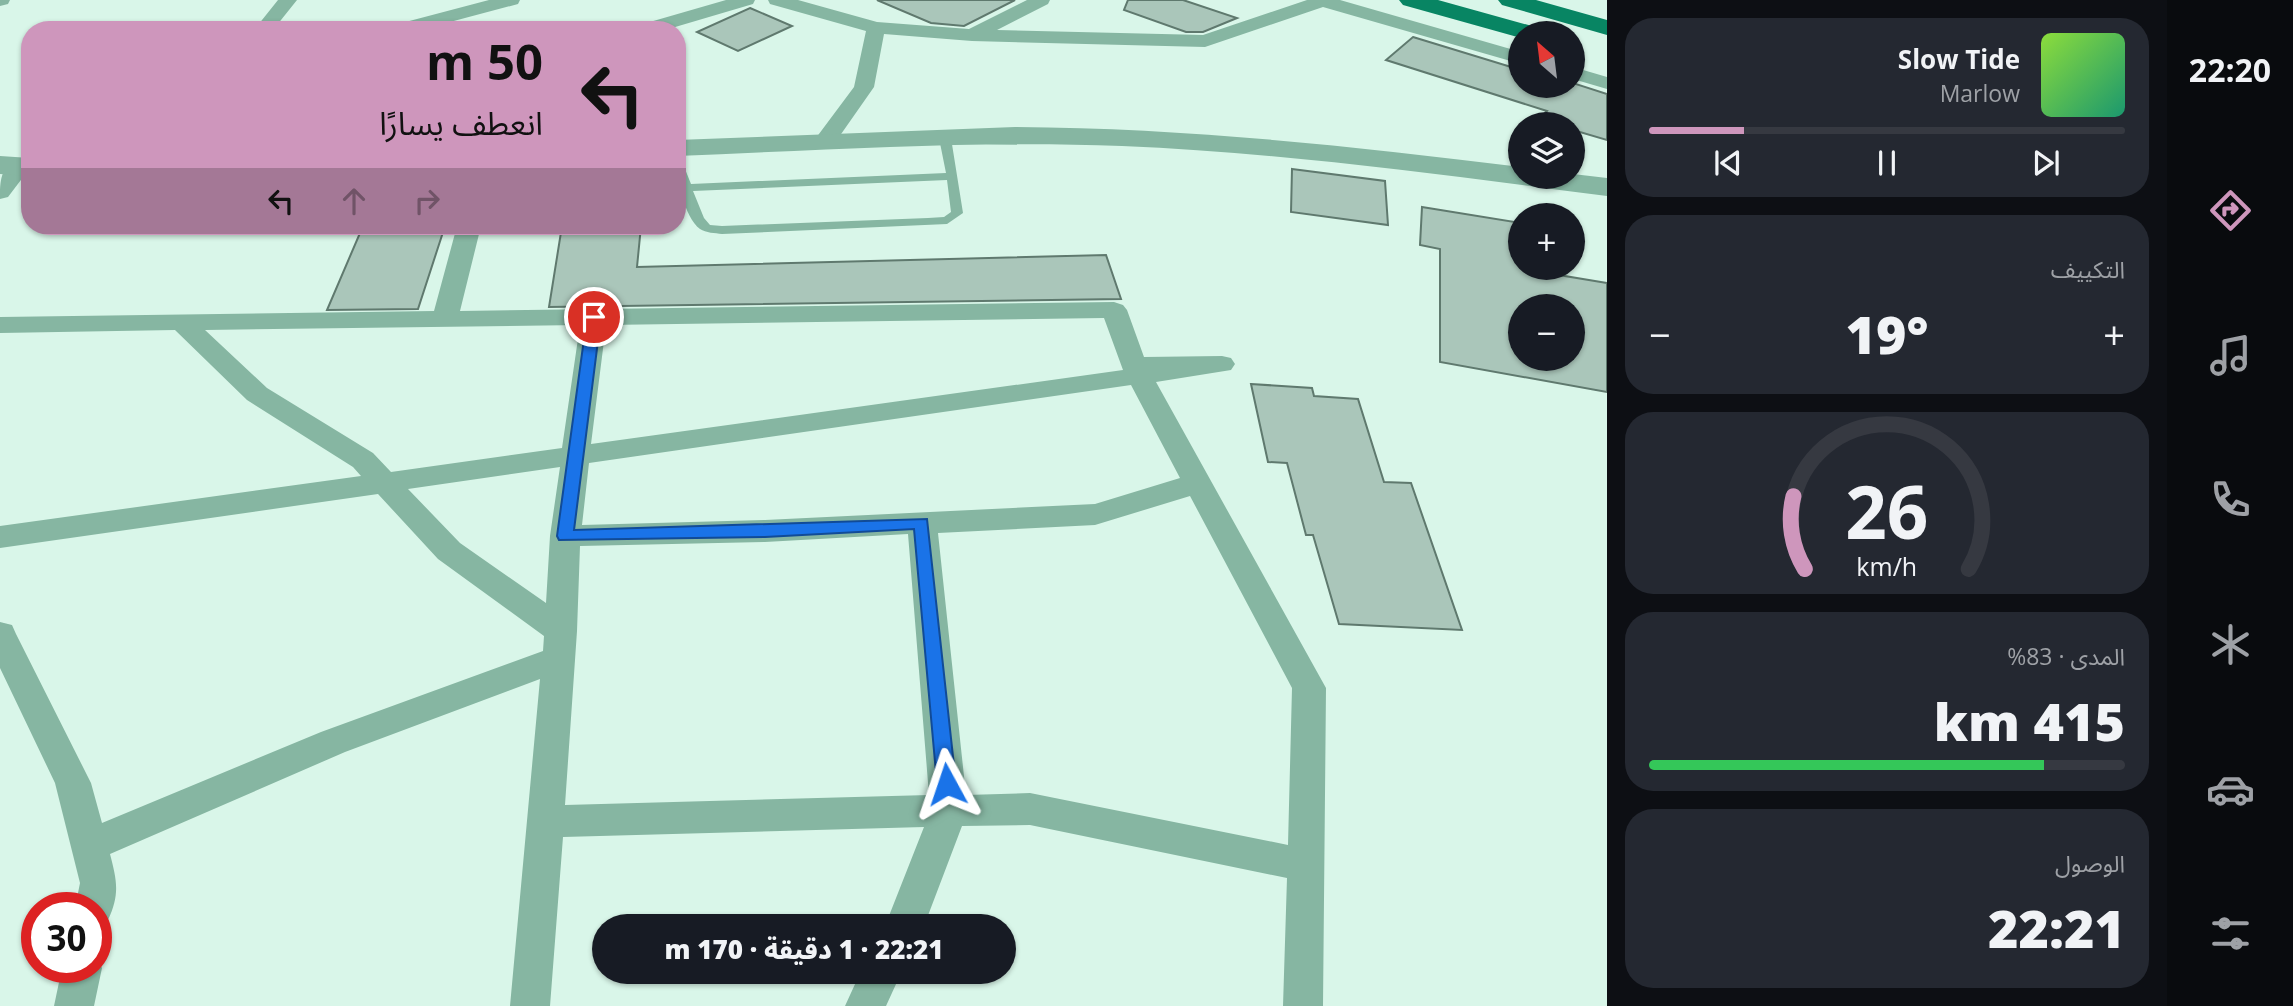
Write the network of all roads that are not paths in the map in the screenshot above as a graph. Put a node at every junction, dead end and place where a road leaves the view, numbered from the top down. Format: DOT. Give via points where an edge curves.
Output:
graph roads {
  1 [pos="288,0"];
  2 [pos="511,0"];
  3 [pos="746,0"];
  4 [pos="777,0"];
  5 [pos="1041,0"];
  6 [pos="1321,0"];
  7 [pos="1411,0"];
  8 [pos="1510,0"];
  9 [pos="1546,0"];
  10 [pos="412,9"];
  11 [pos="1607,12"];
  12 [pos="270,21"];
  13 [pos="408,21"];
  14 [pos="434,21"];
  15 [pos="674,21"];
  16 [pos="876,27"];
  17 [pos="1508,27"];
  18 [pos="1607,27"];
  19 [pos="972,35"];
  20 [pos="1508,54"];
  21 [pos="1586,77"];
  22 [pos="1607,83"];
  23 [pos="945,138"];
  24 [pos="824,142"];
  25 [pos="686,148"];
  26 [pos="16,166"];
  27 [pos="1508,174"];
  28 [pos="953,176"];
  29 [pos="686,184"];
  30 [pos="1585,184"];
  31 [pos="1607,187"];
  32 [pos="688,188"];
  33 [pos="0,192"];
  34 [pos="467,235"];
  35 [pos="594,317"];
  36 [pos="445,319"];
  37 [pos="181,323"];
  38 [pos="0,325"];
  39 [pos="1134,366"];
  40 [pos="1196,483"];
  41 [pos="922,523"];
  42 [pos="565,536"];
  43 [pos="0,537"];
  44 [pos="1,637"];
  45 [pos="560,644"];
  46 [pos="949,811"];
  47 [pos="547,822"];
  48 [pos="90,845"];
  49 [pos="1306,865"];
  50 [pos="97,892"];
  51 [pos="909,914"];
  52 [pos="79,983"];
  53 [pos="876,984"];
  54 [pos="74,1006"];
  55 [pos="530,1006"];
  56 [pos="865,1006"];
  57 [pos="1303,1006"];
  1 -- 12 [label="street"];
  2 -- 14 [label="street"];
  3 -- 15 [label="street"];
  4 -- 16 [label="street"];
  5 -- 19 [label="street"];
  6 -- 19 [label="street" via="1205,41"];
  6 -- 20 [label="street"];
  7 -- 17 [label="main road"];
  8 -- 18 [label="main road"];
  9 -- 11 [label="main road"];
  10 -- 13 [label="street"];
  16 -- 19 [label="street"];
  16 -- 24 [label="street" via="864,87"];
  21 -- 22 [label="street"];
  23 -- 24 [label="street"];
  23 -- 27 [label="street" via="1064,136 1234,145"];
  23 -- 28 [label="lane"];
  24 -- 25 [label="street"];
  26 -- 33 [label="street"];
  28 -- 32 [label="lane"];
  28 -- 32 [label="lane" via="957,213 947,220 928,222 706,228 698,219"];
  29 -- 32 [label="lane"];
  30 -- 31 [label="street"];
  34 -- 36 [label="street"];
  35 -- 36 [label="street"];
  35 -- 39 [label="street" via="1114,310"];
  35 -- 42 [label="street"];
  36 -- 37 [label="street"];
  37 -- 38 [label="street"];
  37 -- 45 [label="street" via="257,394 363,460 449,551"];
  39 -- 40 [label="street"];
  39 -- 43 [label="street" via="1222,364"];
  40 -- 41 [label="street" via="1095,514"];
  40 -- 49 [label="street" via="1308,688"];
  41 -- 42 [label="street"];
  41 -- 46 [label="street"];
  42 -- 45 [label="street"];
  44 -- 48 [label="street" via="73,783"];
  45 -- 47 [label="street"];
  45 -- 48 [label="street"];
  46 -- 47 [label="street"];
  46 -- 49 [label="street" via="1030,809"];
  46 -- 51 [label="street"];
  47 -- 55 [label="street"];
  48 -- 50 [label="street"];
  49 -- 57 [label="street"];
  52 -- 54 [label="street"];
  53 -- 56 [label="street"];
}
